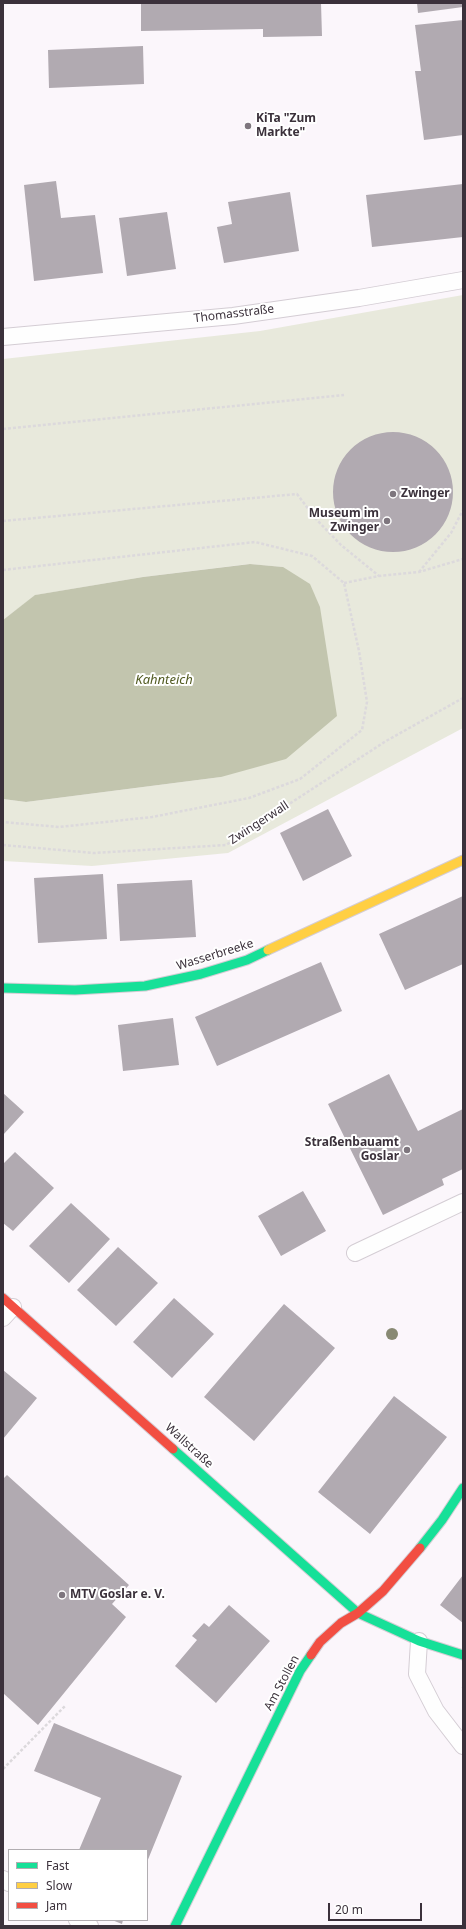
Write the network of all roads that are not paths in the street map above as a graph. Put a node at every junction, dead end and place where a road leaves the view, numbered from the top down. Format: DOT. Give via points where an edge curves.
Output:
graph roads {
  1 [pos="463,280"];
  2 [pos="3,337"];
  3 [pos="463,860"];
  4 [pos="3,988"];
  5 [pos="463,1202"];
  6 [pos="355,1253"];
  7 [pos="6,1307"];
  8 [pos="463,1488"];
  9 [pos="358,1613"];
  10 [pos="419,1641"];
  11 [pos="463,1655"];
  12 [pos="463,1746"];
  13 [pos="80,1921"];
  14 [pos="90,1926"];
  15 [pos="175,1926"];
  1 -- 2 [label="lane, Thomasstraße" via="233,316"];
  3 -- 4 [label="street, Wasserbreeke" via="247,960 201,974 145,986 75,990"];
  5 -- 6 [label="lane"];
  7 -- 9 [label="street, Wallstraße"];
  8 -- 9 [label="street, Am Stollen" via="406,1566"];
  9 -- 10 [label="street, Wallstraße"];
  9 -- 15 [label="street, Am Stollen" via="320,1642 300,1671"];
  10 -- 11 [label="street, Wallstraße"];
  10 -- 12 [label="lane" via="417,1674 436,1711"];
  13 -- 14 [label="lane"];
}
